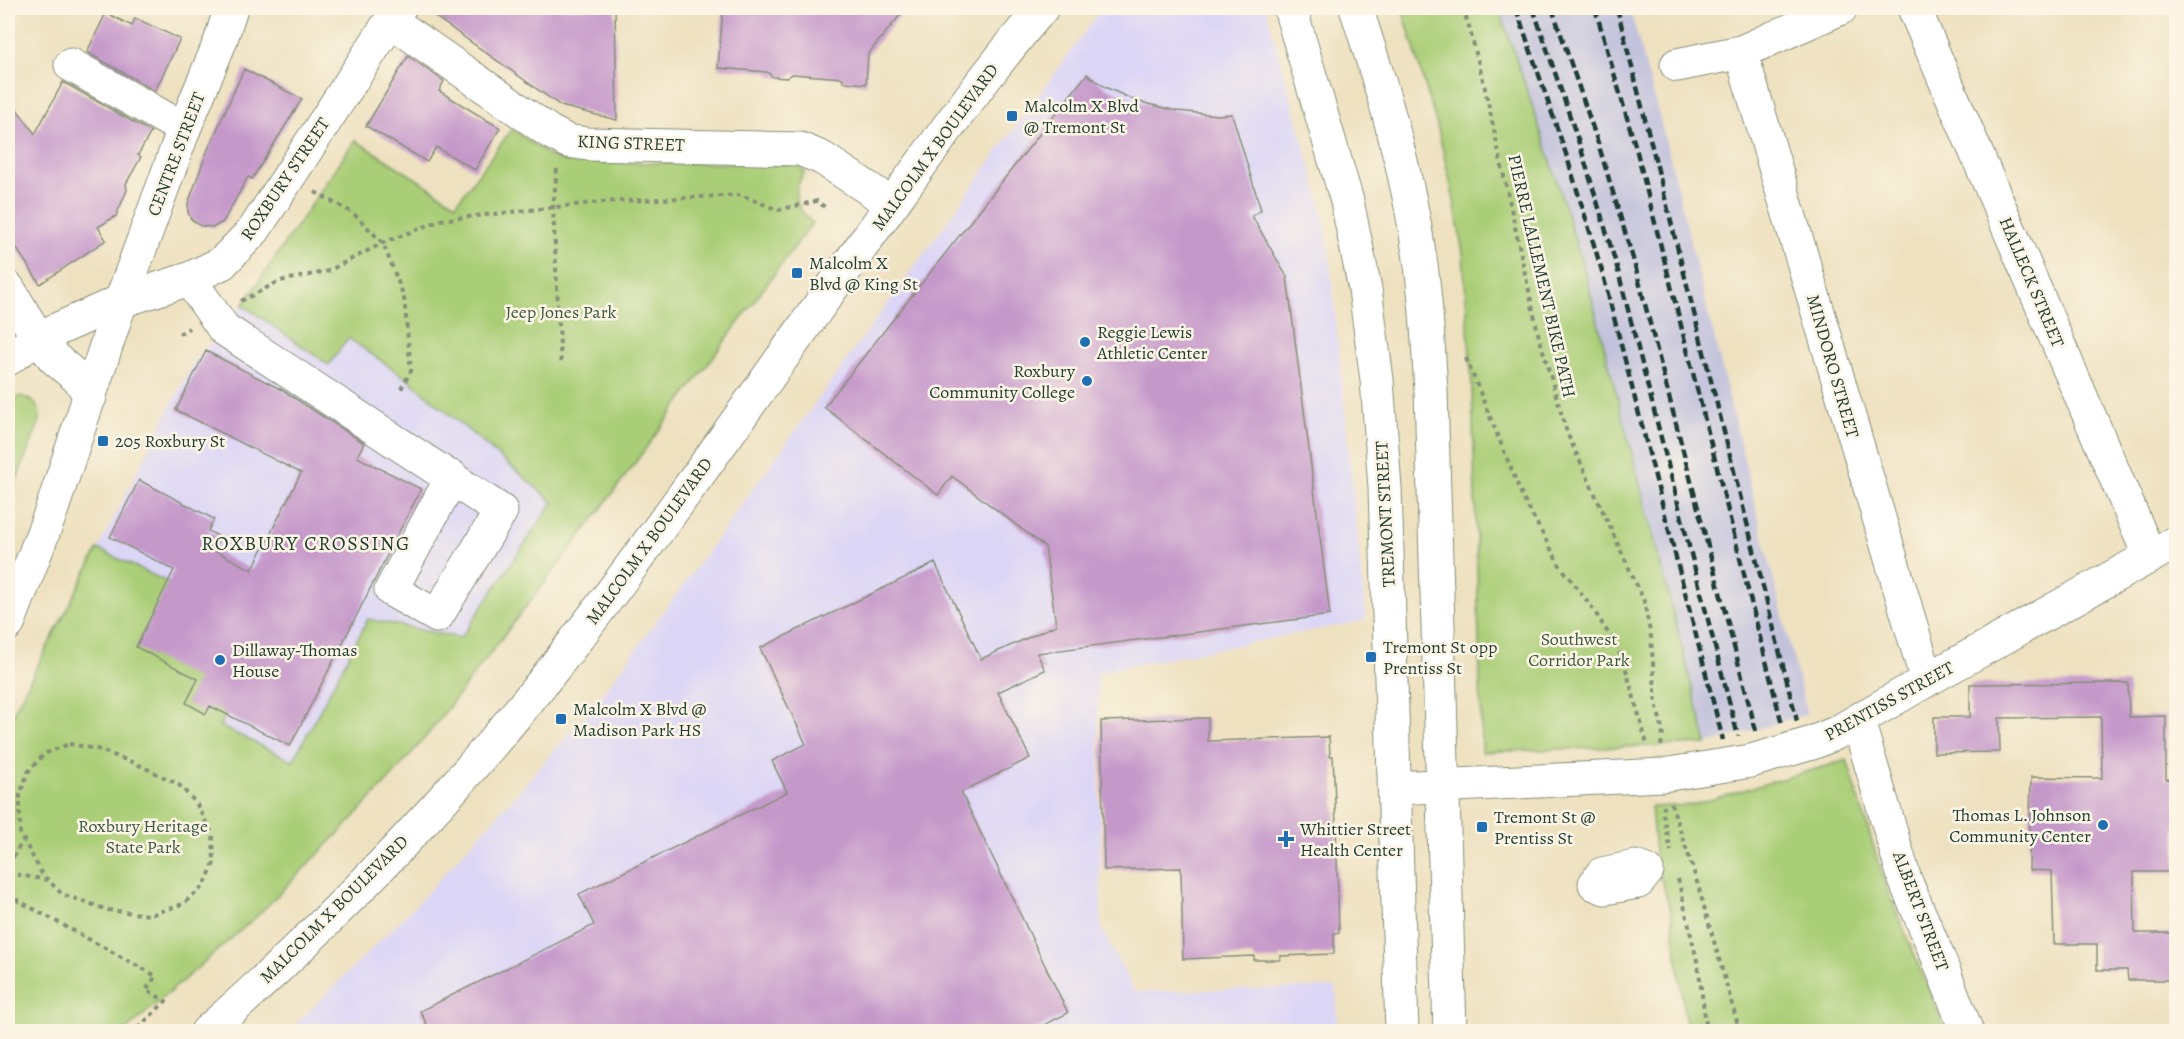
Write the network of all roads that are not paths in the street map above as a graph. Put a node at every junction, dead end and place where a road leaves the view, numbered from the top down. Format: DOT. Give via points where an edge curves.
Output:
graph roads {
  1 [pos="231,8"];
  2 [pos="1042,8"];
  3 [pos="1290,8"];
  4 [pos="1356,8"];
  5 [pos="1841,8"];
  6 [pos="1914,8"];
  7 [pos="395,14"];
  8 [pos="1741,52"];
  9 [pos="71,65"];
  10 [pos="1677,65"];
  11 [pos="184,129"];
  12 [pos="892,204"];
  13 [pos="189,279"];
  14 [pos="8,288"];
  15 [pos="121,301"];
  16 [pos="38,338"];
  17 [pos="8,359"];
  18 [pos="90,397"];
  19 [pos="452,477"];
  20 [pos="2163,550"];
  21 [pos="10,602"];
  22 [pos="1927,680"];
  23 [pos="1858,721"];
  24 [pos="1442,785"];
  25 [pos="1395,788"];
  26 [pos="207,1032"];
  27 [pos="1402,1032"];
  28 [pos="1450,1032"];
  29 [pos="1967,1032"];
  1 -- 11 [label="main road, CENTRE STREET"];
  2 -- 12 [label="main road, MALCOLM X BOULEVARD" via="1009,46"];
  3 -- 25 [label="main road, TREMONT STREET" via="1347,201 1368,312 1385,488"];
  4 -- 24 [label="main road" via="1396,139 1421,260 1431,391"];
  5 -- 8 [label="main road"];
  6 -- 20 [label="main road, HALLECK STREET"];
  7 -- 12 [label="main road, KING STREET" via="567,141 800,149 816,154"];
  7 -- 13 [label="main road, ROXBURY STREET" via="254,230 222,263"];
  8 -- 10 [label="main road"];
  8 -- 22 [label="main road, MINDORO STREET"];
  9 -- 11 [label="main road"];
  11 -- 15 [label="main road, CENTRE STREET"];
  12 -- 26 [label="main road, MALCOLM X BOULEVARD" via="566,653 441,800 285,960"];
  13 -- 15 [label="main road, ROXBURY STREET"];
  13 -- 19 [label="main road" via="224,329"];
  14 -- 16 [label="main road"];
  15 -- 16 [label="main road, ROXBURY STREET"];
  15 -- 18 [label="main road"];
  16 -- 17 [label="main road, ROXBURY STREET"];
  16 -- 18 [label="main road" via="81,381"];
  18 -- 21 [label="main road" via="51,512"];
  20 -- 22 [label="main road, PRENTISS STREET"];
  22 -- 23 [label="main road, PRENTISS STREET"];
  23 -- 24 [label="main road, PRENTISS STREET" via="1812,743 1751,761 1663,775"];
  23 -- 29 [label="main road, ALBERT STREET" via="1905,880"];
  24 -- 25 [label="main road, PRENTISS STREET"];
  24 -- 28 [label="main road"];
  25 -- 27 [label="main road, TREMONT STREET"];
}
